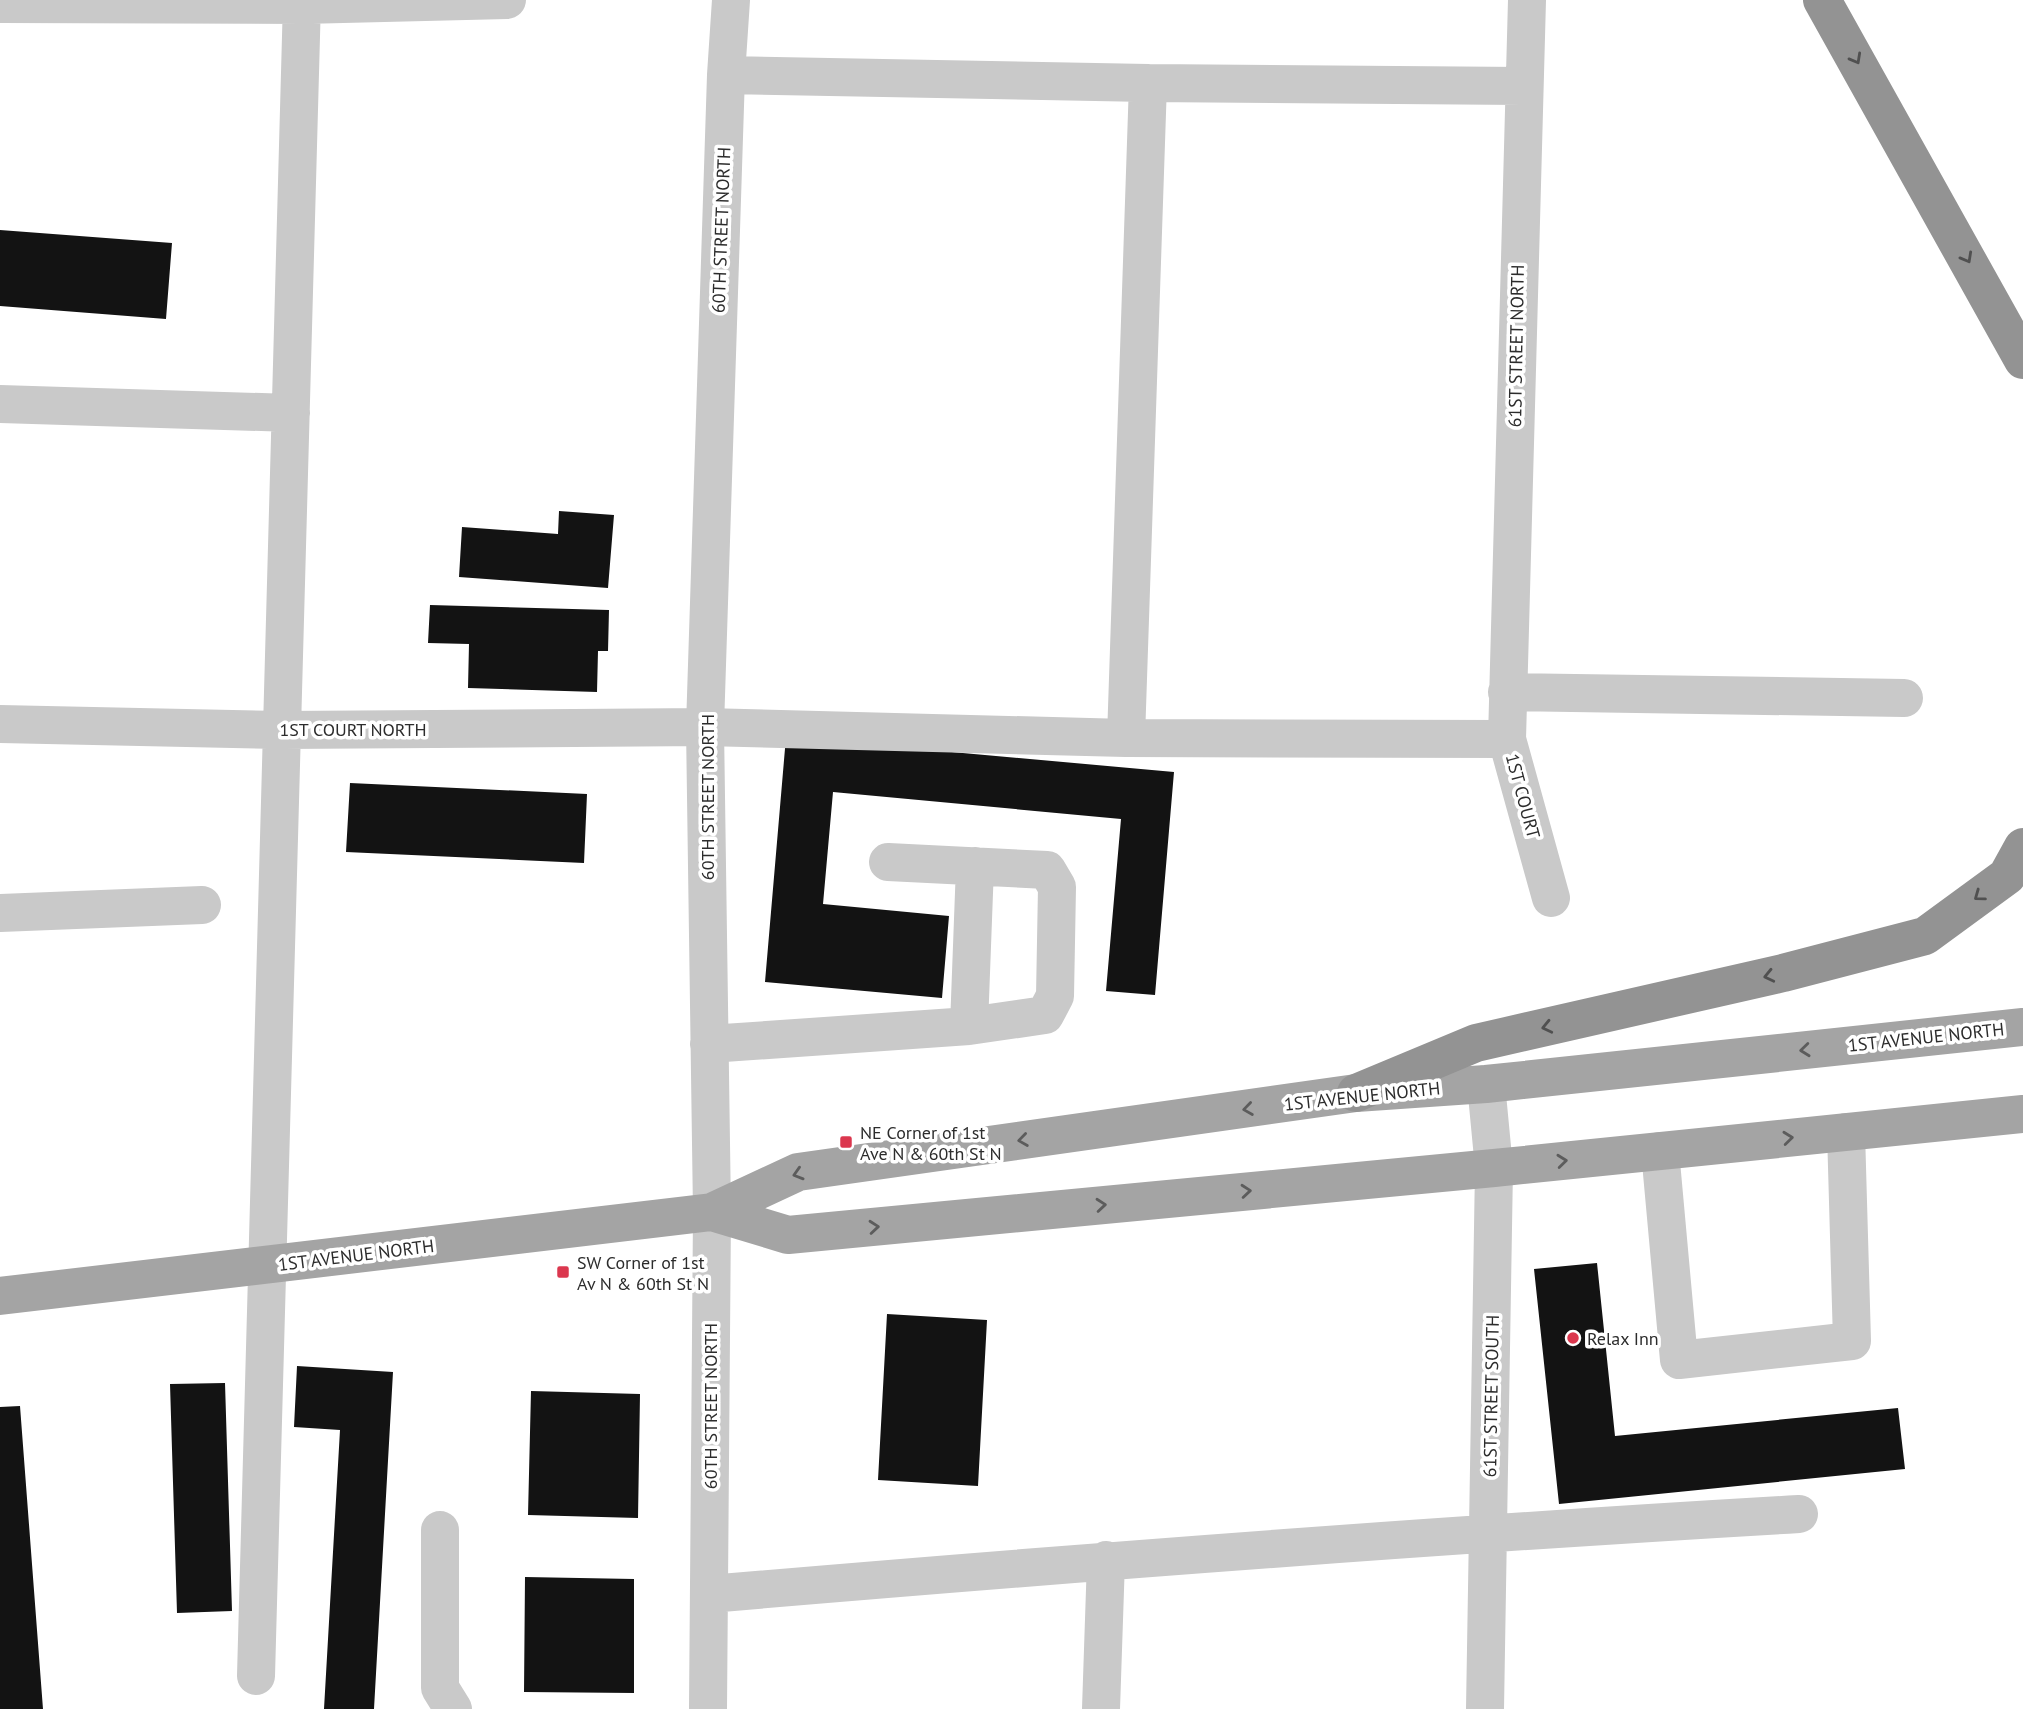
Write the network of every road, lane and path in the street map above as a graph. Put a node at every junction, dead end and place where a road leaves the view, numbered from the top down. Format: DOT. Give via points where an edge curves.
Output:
graph roads {
  1 [pos="507,0"];
  2 [pos="731,0"];
  3 [pos="1527,0"];
  4 [pos="1822,0"];
  5 [pos="302,2"];
  6 [pos="0,4"];
  7 [pos="726,75"];
  8 [pos="1148,83"];
  9 [pos="1523,86"];
  10 [pos="1990,299"];
  11 [pos="2023,333"];
  12 [pos="2023,360"];
  13 [pos="0,404"];
  14 [pos="291,412"];
  15 [pos="1507,692"];
  16 [pos="1904,698"];
  17 [pos="0,724"];
  18 [pos="705,727"];
  19 [pos="283,730"];
  20 [pos="1126,738"];
  21 [pos="1507,739"];
  22 [pos="2023,846"];
  23 [pos="888,862"];
  24 [pos="975,866"];
  25 [pos="1551,898"];
  26 [pos="202,905"];
  27 [pos="0,913"];
  28 [pos="969,1026"];
  29 [pos="2023,1027"];
  30 [pos="709,1044"];
  31 [pos="1486,1084"];
  32 [pos="1356,1093"];
  33 [pos="2023,1114"];
  34 [pos="1846,1132"];
  35 [pos="1660,1151"];
  36 [pos="1494,1168"];
  37 [pos="712,1212"];
  38 [pos="268,1266"];
  39 [pos="0,1296"];
  40 [pos="1799,1514"];
  41 [pos="440,1530"];
  42 [pos="1489,1532"];
  43 [pos="1106,1560"];
  44 [pos="709,1594"];
  45 [pos="256,1676"];
  46 [pos="453,1709"];
  47 [pos="708,1709"];
  48 [pos="1101,1709"];
  49 [pos="1485,1709"];
  1 -- 5 [label="street"];
  2 -- 7 [label="street, 60TH STREET NORTH"];
  3 -- 9 [label="street, 61ST STREET NORTH"];
  4 -- 10 [label="highway, one-way"];
  5 -- 6 [label="street"];
  5 -- 14 [label="street"];
  7 -- 8 [label="street"];
  7 -- 18 [label="street, 60TH STREET NORTH"];
  8 -- 9 [label="street"];
  8 -- 20 [label="street"];
  9 -- 15 [label="street, 61ST STREET NORTH"];
  10 -- 11 [label="highway"];
  10 -- 12 [label="highway"];
  13 -- 14 [label="street"];
  14 -- 19 [label="street"];
  15 -- 16 [label="street"];
  15 -- 21 [label="street, 1ST COURT"];
  17 -- 19 [label="street, 1ST COURT NORTH"];
  18 -- 19 [label="street, 1ST COURT NORTH"];
  18 -- 20 [label="street, 1ST COURT NORTH"];
  18 -- 30 [label="street, 60TH STREET NORTH"];
  19 -- 38 [label="street"];
  20 -- 21 [label="street, 1ST COURT NORTH"];
  21 -- 25 [label="street, 1ST COURT"];
  22 -- 32 [label="highway, one-way" via="2007,876 1925,936 1476,1043"];
  23 -- 24 [label="street"];
  24 -- 28 [label="street"];
  24 -- 28 [label="street" via="1047,870 1057,887 1055,996 1045,1015"];
  26 -- 27 [label="street"];
  28 -- 30 [label="street"];
  29 -- 31 [label="main road, 1ST AVENUE NORTH, one-way"];
  30 -- 37 [label="street, 60TH STREET NORTH"];
  31 -- 32 [label="main road, 1ST AVENUE NORTH"];
  31 -- 36 [label="street, 61ST STREET SOUTH"];
  32 -- 37 [label="main road, 1ST AVENUE NORTH, one-way" via="798,1172"];
  33 -- 34 [label="main road, 1ST AVENUE NORTH"];
  35 -- 34 [label="main road, 1ST AVENUE NORTH, one-way"];
  34 -- 35 [label="street" via="1852,1341 1679,1360"];
  36 -- 35 [label="main road, 1ST AVENUE NORTH, one-way"];
  37 -- 36 [label="main road, 1ST AVENUE NORTH, one-way" via="788,1235"];
  36 -- 42 [label="street, 61ST STREET SOUTH"];
  37 -- 38 [label="main road, 1ST AVENUE NORTH"];
  37 -- 44 [label="street, 60TH STREET NORTH"];
  38 -- 39 [label="main road, 1ST AVENUE NORTH"];
  38 -- 45 [label="street"];
  40 -- 42 [label="street"];
  41 -- 46 [label="street" via="440,1688"];
  42 -- 43 [label="street"];
  42 -- 49 [label="street, 61ST STREET SOUTH"];
  43 -- 44 [label="street"];
  43 -- 48 [label="street"];
  44 -- 47 [label="street, 60TH STREET NORTH"];
}
